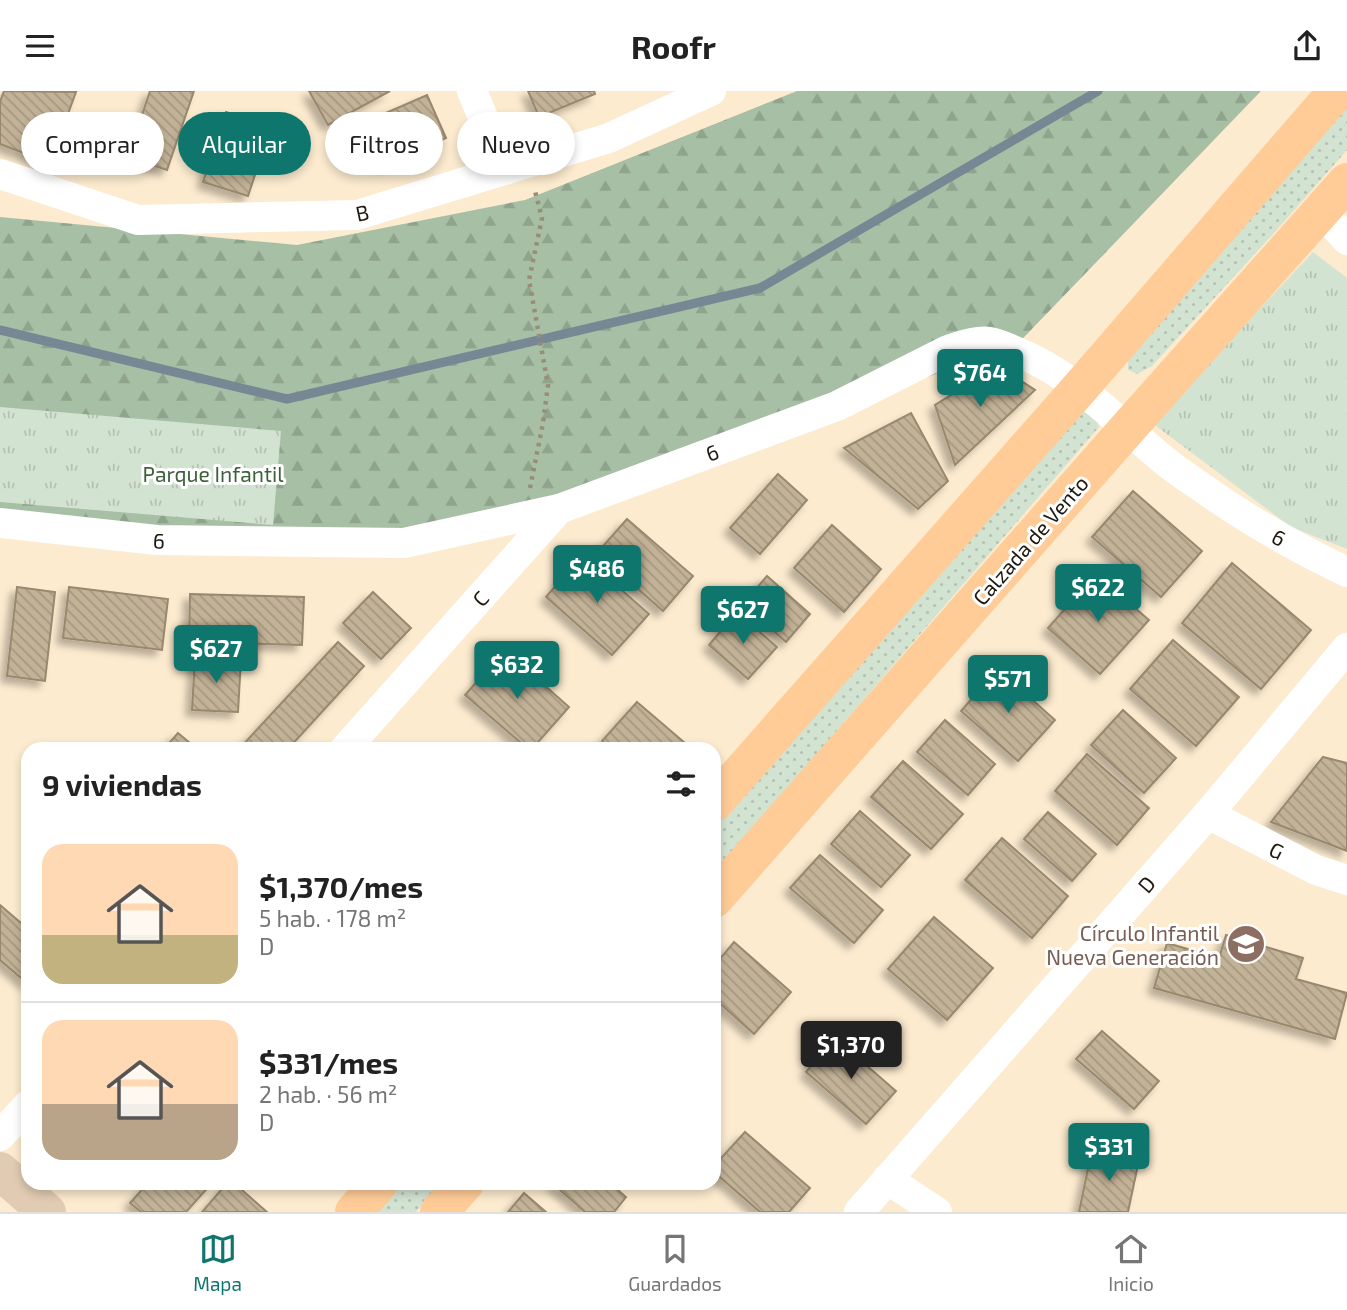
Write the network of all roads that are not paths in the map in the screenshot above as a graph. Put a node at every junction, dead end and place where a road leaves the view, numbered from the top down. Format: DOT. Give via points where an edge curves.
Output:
graph roads {
  1 [pos="472,91"];
  2 [pos="711,91"];
  3 [pos="1337,91"];
  4 [pos="485,112"];
  5 [pos="575,148"];
  6 [pos="0,174"];
  7 [pos="488,175"];
  8 [pos="1347,182"];
  9 [pos="1321,211"];
  10 [pos="1347,240"];
  11 [pos="1079,389"];
  12 [pos="1128,428"];
  13 [pos="559,509"];
  14 [pos="0,523"];
  15 [pos="1347,572"];
  16 [pos="1347,648"];
  17 [pos="351,742"];
  18 [pos="721,795"];
  19 [pos="1208,814"];
  20 [pos="1347,880"];
  21 [pos="721,891"];
  22 [pos="21,1113"];
  23 [pos="0,1136"];
  24 [pos="0,1171"];
  25 [pos="887,1178"];
  26 [pos="21,1189"];
  27 [pos="22,1190"];
  28 [pos="373,1190"];
  29 [pos="459,1190"];
  30 [pos="47,1212"];
  31 [pos="354,1212"];
  32 [pos="439,1212"];
  33 [pos="859,1212"];
  34 [pos="937,1212"];
  1 -- 4 [label="street"];
  2 -- 5 [label="street, B" via="609,138"];
  3 -- 11 [label="main road"];
  6 -- 7 [label="street, B" via="138,220 357,215"];
  8 -- 9 [label="main road, Calzada de Vento"];
  9 -- 10 [label="street"];
  9 -- 12 [label="main road, Calzada de Vento"];
  11 -- 12 [label="street, 6"];
  11 -- 13 [label="street, 6" via="1030,356 989,342 968,344 836,406"];
  11 -- 18 [label="main road"];
  12 -- 15 [label="street, 6" via="1166,462 1255,523"];
  12 -- 21 [label="main road, Calzada de Vento"];
  13 -- 14 [label="street, 6" via="404,543 157,540"];
  13 -- 17 [label="street, C"];
  16 -- 19 [label="street, D"];
  19 -- 20 [label="street, G" via="1316,870"];
  19 -- 25 [label="street, D"];
  22 -- 23 [label="street"];
  24 -- 26 [label="street"];
  25 -- 33 [label="street, D"];
  25 -- 34 [label="street"];
  27 -- 30 [label="street"];
  28 -- 31 [label="main road"];
  29 -- 32 [label="main road"];
}
